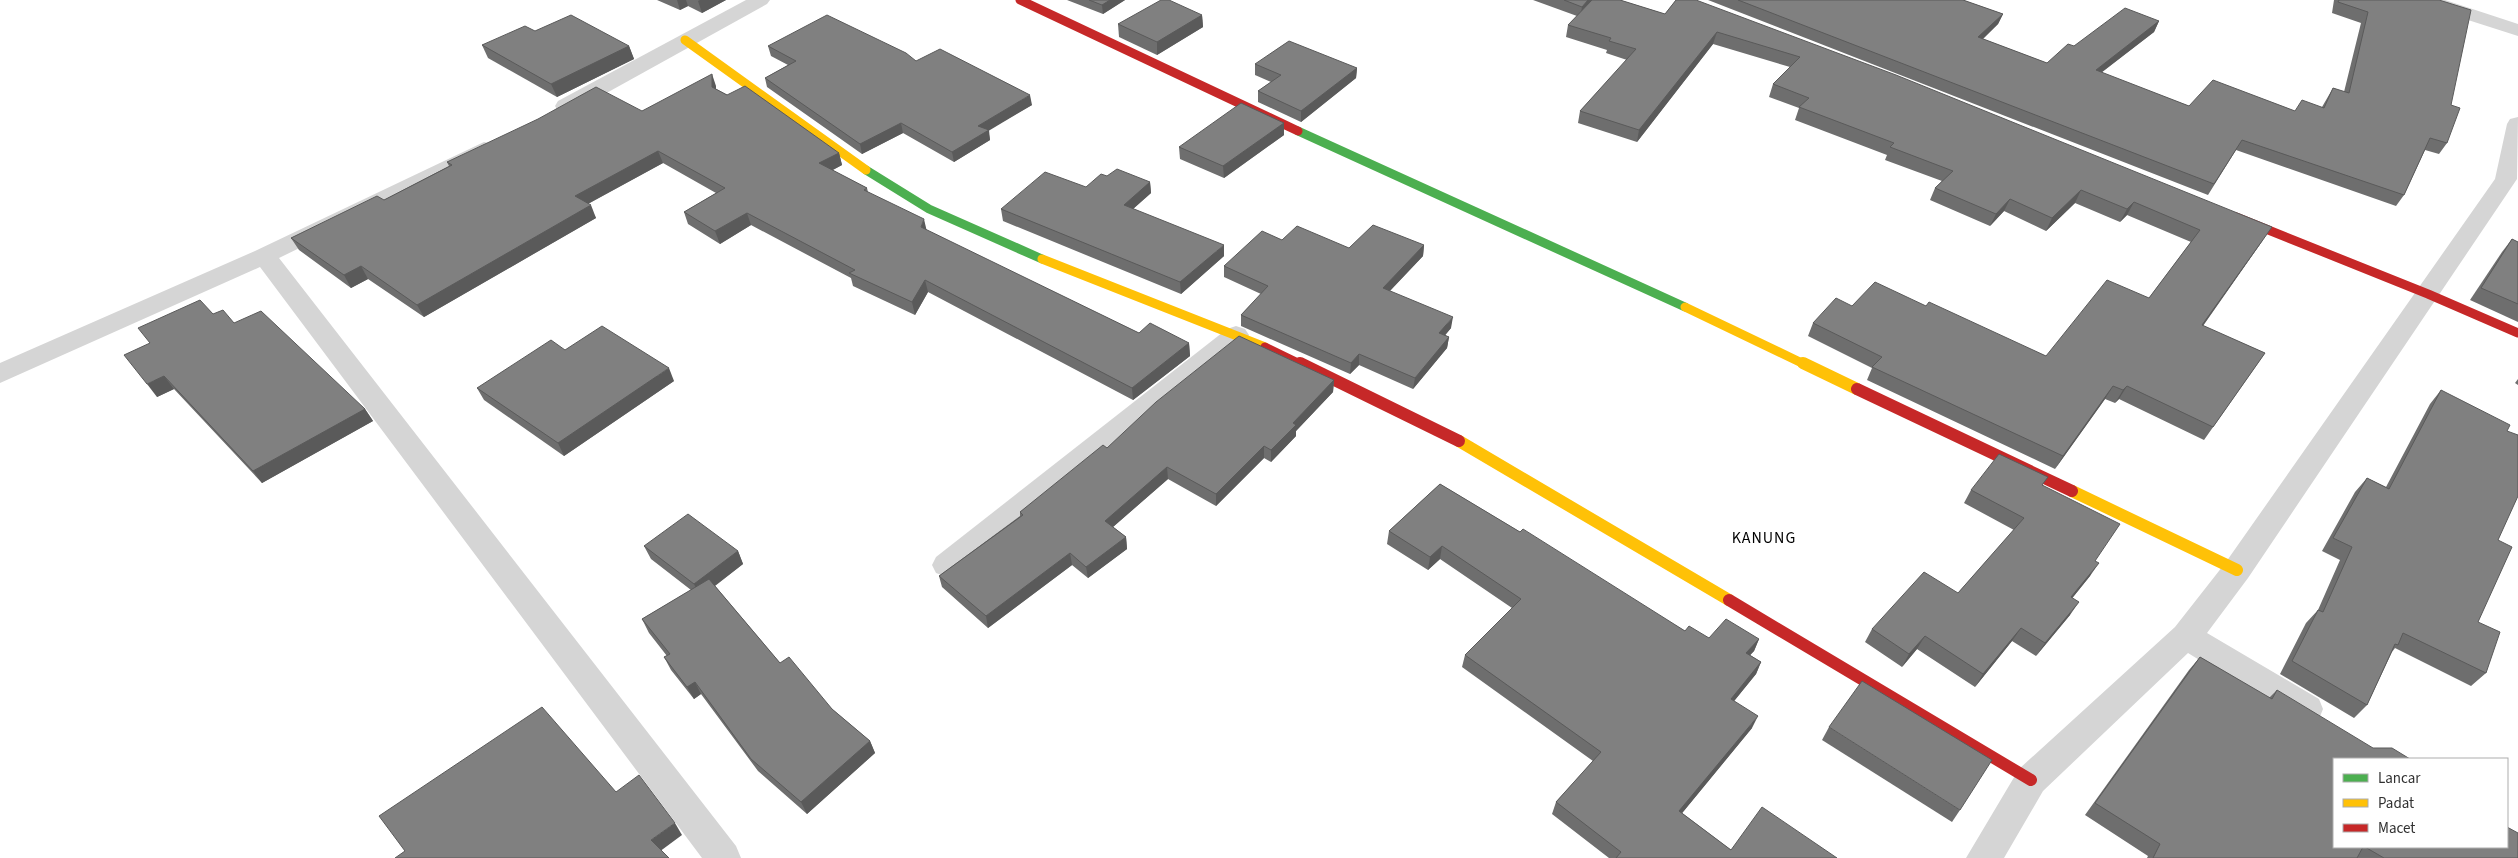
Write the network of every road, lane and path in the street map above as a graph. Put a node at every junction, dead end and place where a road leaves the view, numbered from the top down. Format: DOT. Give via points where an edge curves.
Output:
graph roads {
  1 [pos="760,0"];
  2 [pos="1020,0"];
  3 [pos="2425,0"];
  4 [pos="2518,30"];
  5 [pos="685,40"];
  6 [pos="551,114"];
  7 [pos="2518,124"];
  8 [pos="499,141"];
  9 [pos="2228,213"];
  10 [pos="264,256"];
  11 [pos="2428,294"];
  12 [pos="2518,333"];
  13 [pos="1236,334"];
  14 [pos="0,374"];
  15 [pos="946,564"];
  16 [pos="2237,570"];
  17 [pos="2186,636"];
  18 [pos="2330,723"];
  19 [pos="2031,780"];
  20 [pos="723,858"];
  21 [pos="1984,858"];
  1 -- 5 [label="street"];
  2 -- 16 [label="street" via="1376,168 1717,322"];
  3 -- 4 [label="street"];
  5 -- 6 [label="street"];
  5 -- 13 [label="street" via="898,193 1001,242"];
  7 -- 11 [label="street" via="2506,179"];
  8 -- 10 [label="street"];
  9 -- 11 [label="street"];
  10 -- 14 [label="street"];
  10 -- 20 [label="street"];
  11 -- 12 [label="street"];
  11 -- 16 [label="street"];
  13 -- 15 [label="street"];
  13 -- 19 [label="street" via="1432,426"];
  16 -- 17 [label="street"];
  17 -- 18 [label="street"];
  17 -- 19 [label="street"];
  19 -- 21 [label="street"];
}
